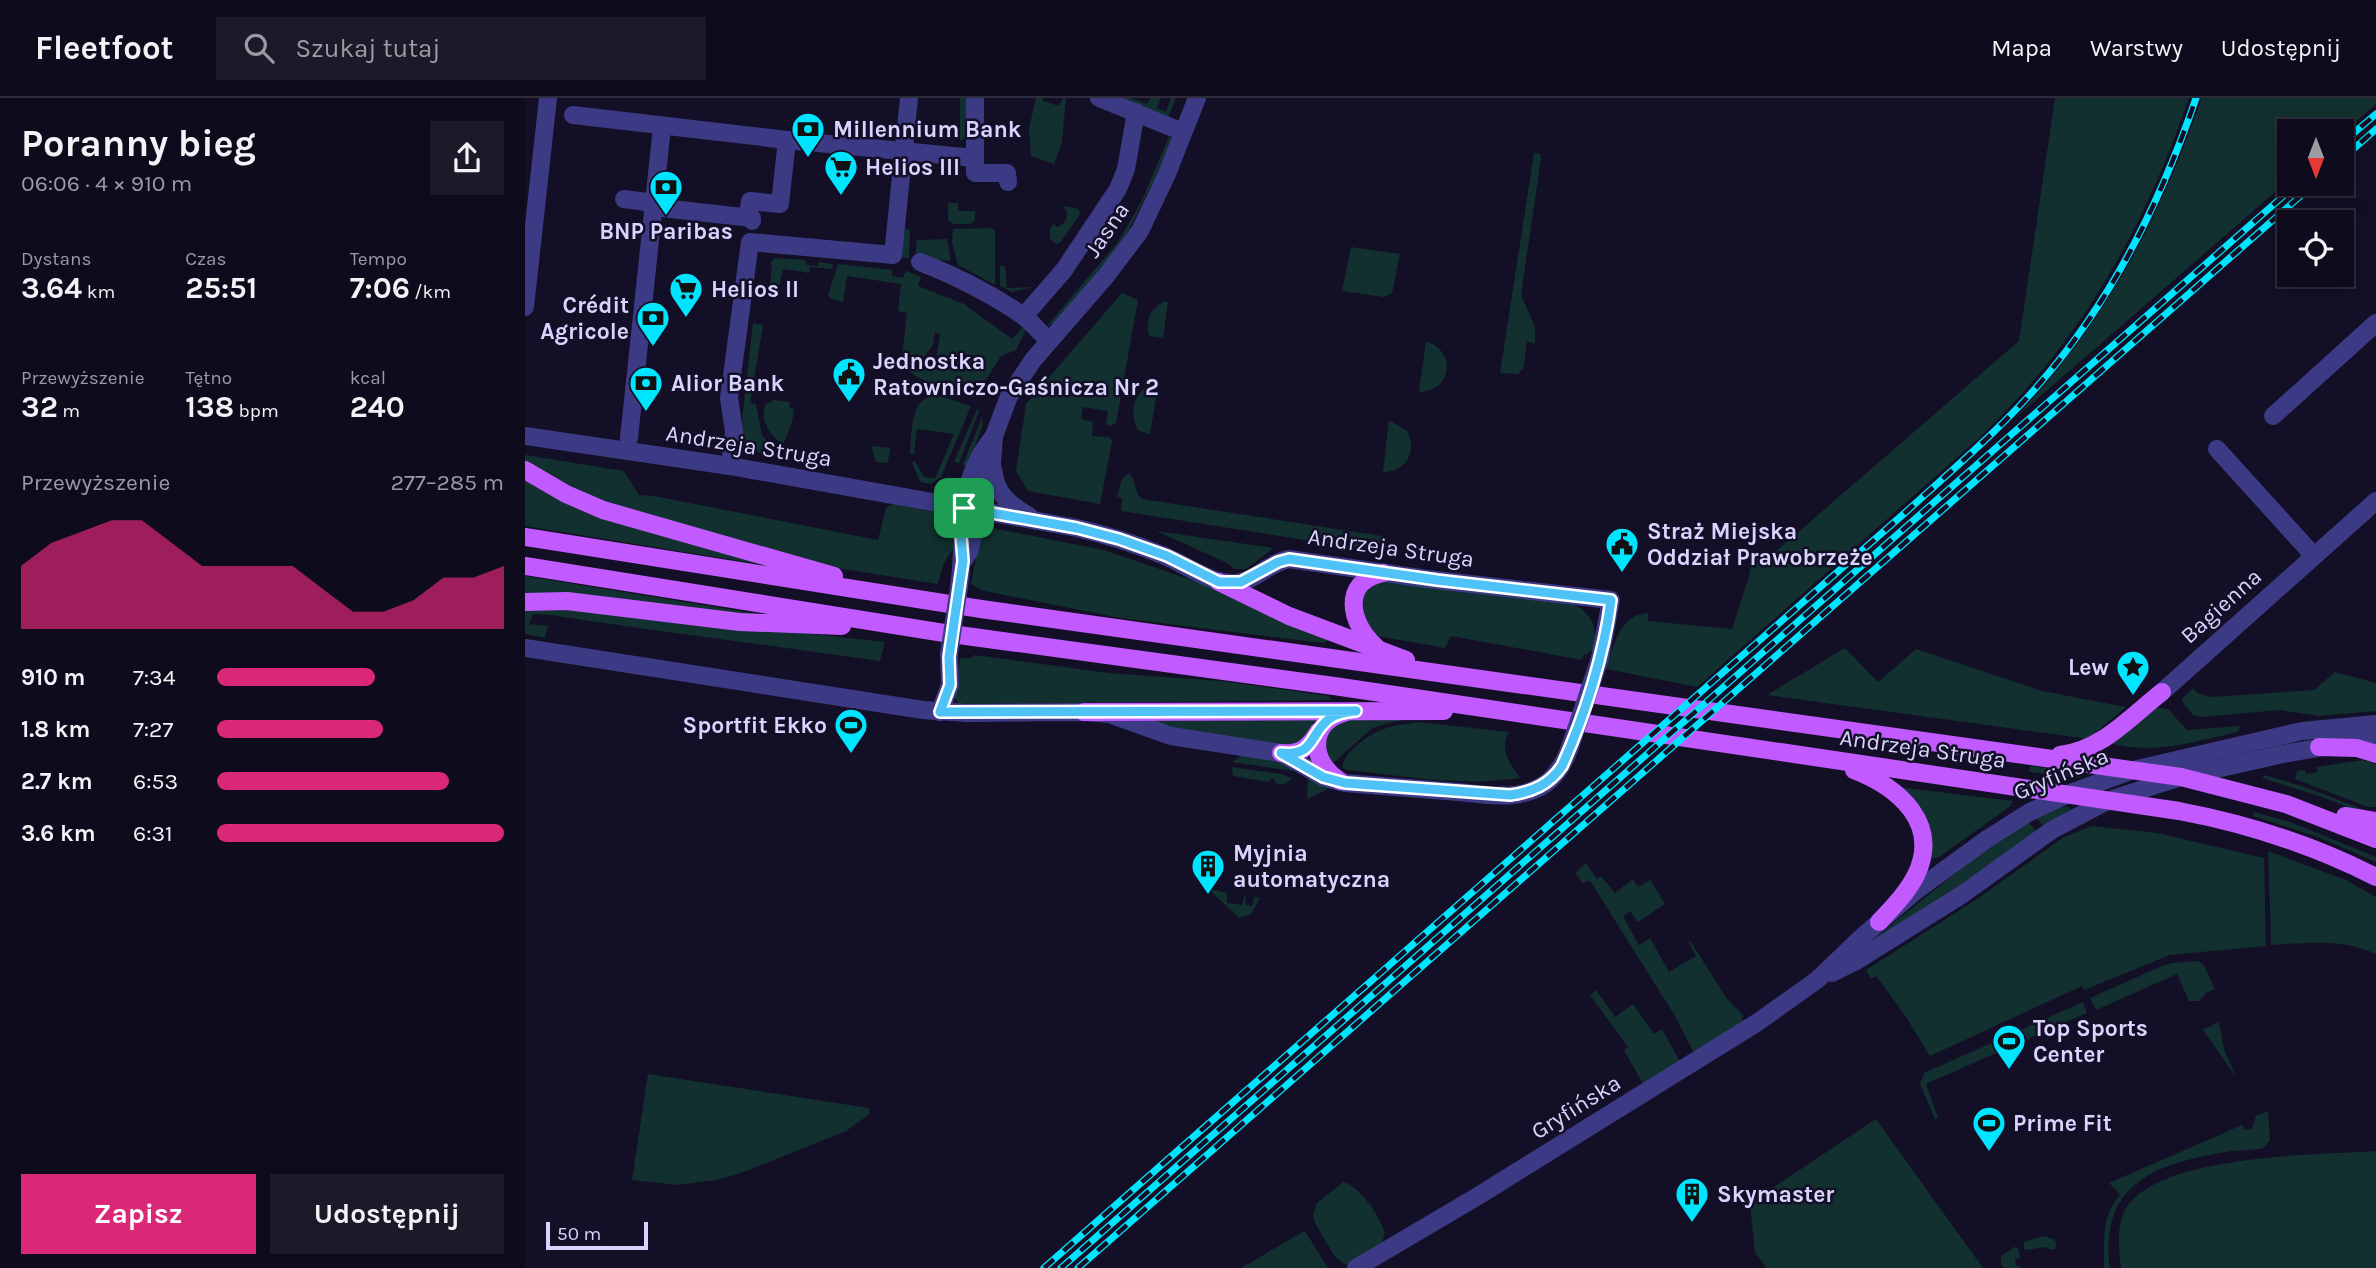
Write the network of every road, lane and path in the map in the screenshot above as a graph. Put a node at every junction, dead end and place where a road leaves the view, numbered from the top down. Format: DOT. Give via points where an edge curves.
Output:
graph roads {
  1 [pos="909,98"];
  2 [pos="975,98"];
  3 [pos="1099,98"];
  4 [pos="1196,98"];
  5 [pos="562,111"];
  6 [pos="1136,112"];
  7 [pos="662,127"];
  8 [pos="1183,132"];
  9 [pos="787,141"];
  10 [pos="903,153"];
  11 [pos="975,158"];
  12 [pos="1008,181"];
  13 [pos="624,200"];
  14 [pos="653,205"];
  15 [pos="920,262"];
  16 [pos="525,307"];
  17 [pos="1024,316"];
  18 [pos="2376,323"];
  19 [pos="1049,341"];
  20 [pos="2273,416"];
  21 [pos="525,436"];
  22 [pos="994,436"];
  23 [pos="629,438"];
  24 [pos="2217,449"];
  25 [pos="992,463"];
  26 [pos="730,466"];
  27 [pos="525,470"];
  28 [pos="2376,501"];
  29 [pos="972,509"];
  30 [pos="1042,523"];
  31 [pos="525,537"];
  32 [pos="2314,556"];
  33 [pos="525,566"];
  34 [pos="1383,573"];
  35 [pos="1219,582"];
  36 [pos="525,602"];
  37 [pos="981,609"];
  38 [pos="944,633"];
  39 [pos="525,648"];
  40 [pos="1381,651"];
  41 [pos="1443,674"];
  42 [pos="2162,692"];
  43 [pos="1486,709"];
  44 [pos="1356,711"];
  45 [pos="940,712"];
  46 [pos="1084,712"];
  47 [pos="2376,724"];
  48 [pos="1318,732"];
  49 [pos="2376,738"];
  50 [pos="2319,747"];
  51 [pos="1281,753"];
  52 [pos="2376,754"];
  53 [pos="2039,756"];
  54 [pos="1831,761"];
  55 [pos="2133,770"];
  56 [pos="2181,777"];
  57 [pos="1340,781"];
  58 [pos="2068,794"];
  59 [pos="2265,797"];
  60 [pos="2109,800"];
  61 [pos="2376,821"];
  62 [pos="2376,839"];
  63 [pos="2353,865"];
  64 [pos="2376,877"];
  65 [pos="2376,885"];
  66 [pos="1879,922"];
  67 [pos="1817,980"];
  68 [pos="1356,1268"];
  1 -- 10 [label="street"];
  2 -- 11 [label="street"];
  3 -- 6 [label="street"];
  4 -- 8 [label="street, Jasna"];
  5 -- 7 [label="street"];
  5 -- 16 [label="street"];
  6 -- 8 [label="street"];
  6 -- 17 [label="street, Jasna" via="1118,189 1064,270"];
  7 -- 9 [label="street"];
  7 -- 14 [label="street"];
  8 -- 19 [label="street, Jasna" via="1140,231"];
  9 -- 10 [label="street"];
  9 -- 14 [label="street" via="780,204 750,201 750,219"];
  10 -- 11 [label="street"];
  10 -- 26 [label="street" via="894,255 750,242 729,397 734,432"];
  11 -- 12 [label="street" via="975,173 1007,173"];
  13 -- 14 [label="street"];
  14 -- 23 [label="street"];
  15 -- 17 [label="street" via="962,279"];
  17 -- 19 [label="street"];
  18 -- 20 [label="street"];
  19 -- 22 [label="street, Jasna" via="1009,396"];
  21 -- 26 [label="street, Andrzeja Struga"];
  22 -- 25 [label="street, Jasna"];
  22 -- 29 [label="street, Jasna" via="982,451 968,485"];
  24 -- 32 [label="street"];
  25 -- 29 [label="street, Jasna"];
  25 -- 30 [label="street, Andrzeja Struga" via="998,492"];
  26 -- 29 [label="street, Andrzeja Struga"];
  27 -- 37 [label="main road" via="566,494 616,514 834,576"];
  28 -- 32 [label="street, Bagienna"];
  29 -- 30 [label="street, Andrzeja Struga"];
  29 -- 45 [label="street, bridge" via="969,552 963,561 949,656 938,684"];
  30 -- 35 [label="street, Andrzeja Struga" via="1131,543"];
  31 -- 37 [label="main road, Andrzeja Struga"];
  32 -- 42 [label="street, Bagienna"];
  33 -- 38 [label="main road, Andrzeja Struga"];
  34 -- 35 [label="street, Andrzeja Struga" via="1289,559 1241,582"];
  34 -- 40 [label="main road" via="1359,586 1353,611 1366,639"];
  34 -- 57 [label="street, Andrzeja Struga, bridge" via="1611,600 1600,658 1562,766 1539,788 1494,795"];
  35 -- 40 [label="main road"];
  36 -- 38 [label="main road" via="577,602 740,622"];
  37 -- 41 [label="main road, Andrzeja Struga"];
  38 -- 43 [label="main road, Andrzeja Struga"];
  39 -- 45 [label="street, Andrzeja Struga"];
  40 -- 41 [label="main road"];
  41 -- 53 [label="main road, Andrzeja Struga"];
  42 -- 53 [label="main road" via="2098,744 2072,753"];
  43 -- 44 [label="main road"];
  43 -- 54 [label="main road, Andrzeja Struga"];
  44 -- 46 [label="main road"];
  44 -- 48 [label="main road" via="1333,717"];
  45 -- 46 [label="street, Andrzeja Struga"];
  46 -- 51 [label="street, Andrzeja Struga" via="1117,716 1171,736"];
  47 -- 55 [label="street, Gryfińska" via="2302,731"];
  48 -- 51 [label="main road" via="1299,752"];
  48 -- 57 [label="main road" via="1323,763"];
  49 -- 50 [label="street, Gryfińska"];
  50 -- 52 [label="main road" via="2357,748"];
  50 -- 56 [label="street, Gryfińska"];
  51 -- 57 [label="street, Andrzeja Struga" via="1323,777"];
  53 -- 55 [label="main road, Andrzeja Struga"];
  54 -- 58 [label="main road, Andrzeja Struga"];
  54 -- 66 [label="main road" via="1898,794 1919,826 1923,850 1919,868"];
  55 -- 56 [label="main road, Andrzeja Struga"];
  55 -- 58 [label="street, Gryfińska"];
  56 -- 59 [label="main road, Andrzeja Struga"];
  56 -- 60 [label="street, Gryfińska"];
  58 -- 60 [label="main road, Andrzeja Struga"];
  58 -- 66 [label="street, Gryfińska" via="1987,839"];
  59 -- 61 [label="main road"];
  59 -- 62 [label="main road, Andrzeja Struga"];
  60 -- 63 [label="main road, Andrzeja Struga" via="2232,822"];
  60 -- 67 [label="street, Gryfińska" via="2052,830 1931,914"];
  63 -- 64 [label="main road, Andrzeja Struga"];
  63 -- 65 [label="main road"];
  66 -- 67 [label="street, Gryfińska"];
  67 -- 68 [label="street, Gryfińska" via="1714,1051"];
}
